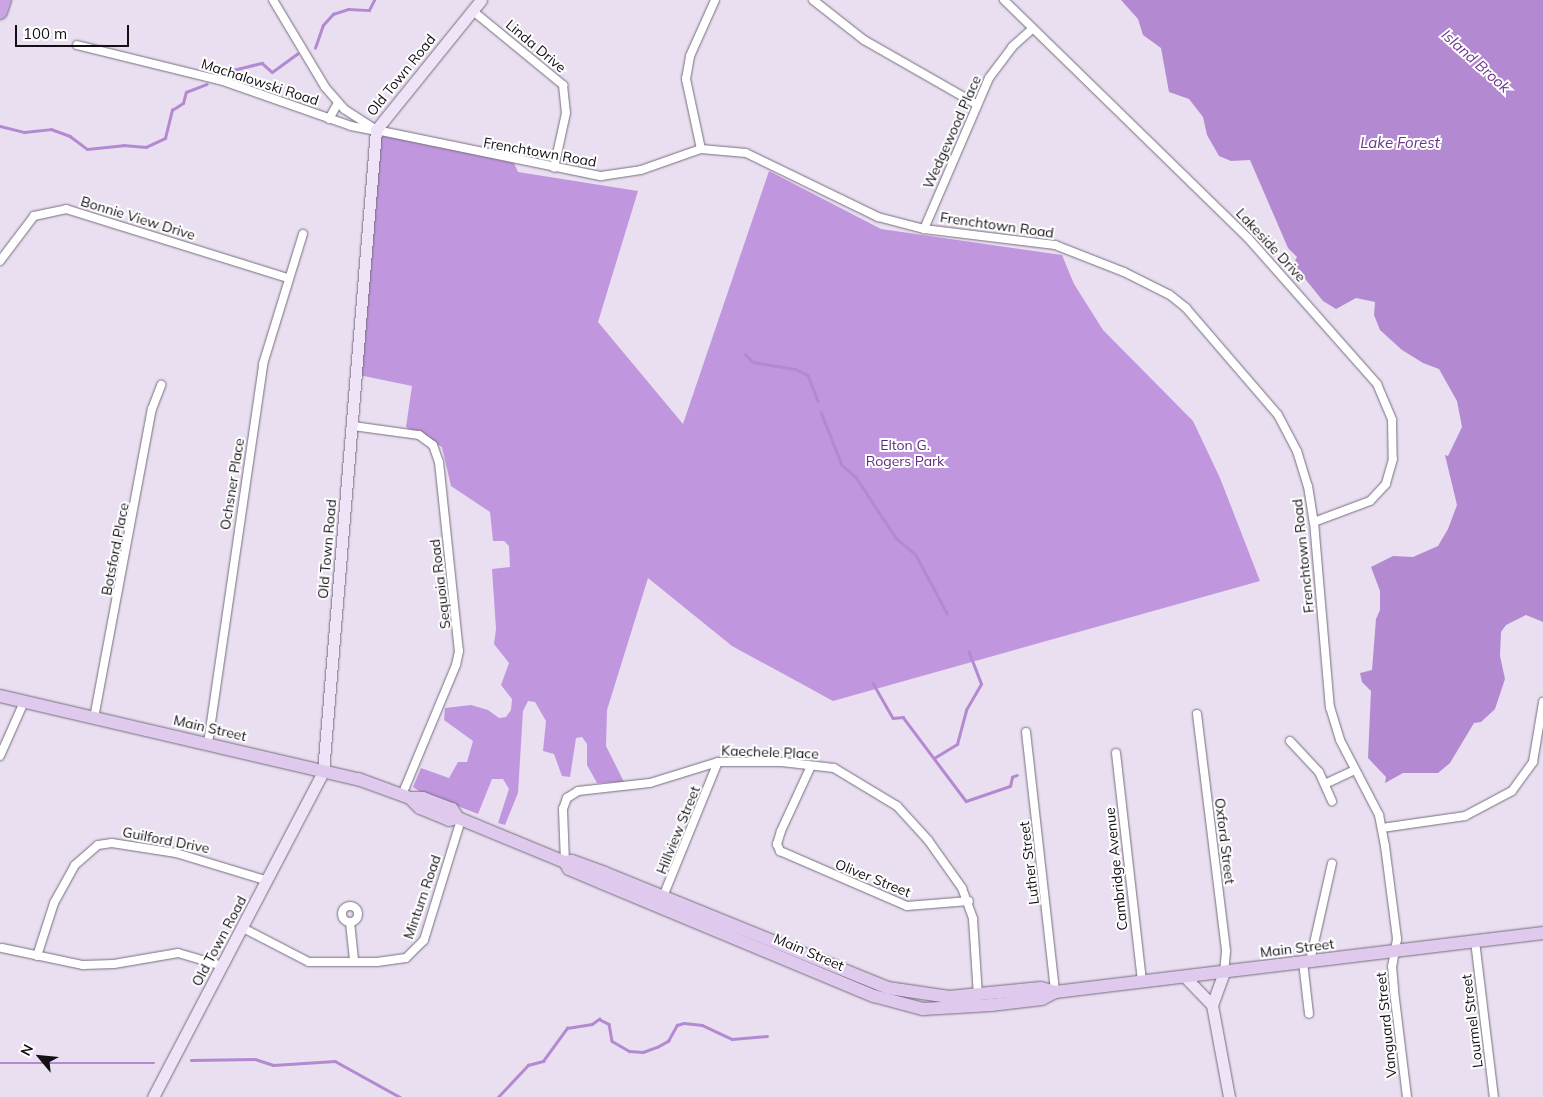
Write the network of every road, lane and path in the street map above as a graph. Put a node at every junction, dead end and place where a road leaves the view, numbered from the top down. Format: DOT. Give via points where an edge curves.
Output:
graph roads {
  1 [pos="4,0"];
  2 [pos="273,0"];
  3 [pos="481,0"];
  4 [pos="715,0"];
  5 [pos="813,0"];
  6 [pos="1004,0"];
  7 [pos="473,11"];
  8 [pos="0,12"];
  9 [pos="1032,29"];
  10 [pos="77,45"];
  11 [pos="338,103"];
  12 [pos="976,104"];
  13 [pos="329,119"];
  14 [pos="376,130"];
  15 [pos="701,149"];
  16 [pos="554,168"];
  17 [pos="924,228"];
  18 [pos="303,234"];
  19 [pos="0,261"];
  20 [pos="288,278"];
  21 [pos="161,385"];
  22 [pos="353,426"];
  23 [pos="1314,522"];
  24 [pos="0,696"];
  25 [pos="24,702"];
  26 [pos="1543,702"];
  27 [pos="1197,714"];
  28 [pos="94,718"];
  29 [pos="1026,732"];
  30 [pos="1290,741"];
  31 [pos="208,743"];
  32 [pos="1116,753"];
  33 [pos="0,756"];
  34 [pos="718,762"];
  35 [pos="811,766"];
  36 [pos="1355,770"];
  37 [pos="323,772"];
  38 [pos="1327,783"];
  39 [pos="406,796"];
  40 [pos="1332,801"];
  41 [pos="460,819"];
  42 [pos="1382,828"];
  43 [pos="565,862"];
  44 [pos="1332,863"];
  45 [pos="268,881"];
  46 [pos="969,901"];
  47 [pos="661,902"];
  48 [pos="350,922"];
  49 [pos="243,928"];
  50 [pos="1543,933"];
  51 [pos="1475,941"];
  52 [pos="2,948"];
  53 [pos="1394,951"];
  54 [pos="37,956"];
  55 [pos="354,961"];
  56 [pos="1307,962"];
  57 [pos="223,966"];
  58 [pos="1224,972"];
  59 [pos="1185,977"];
  60 [pos="1142,982"];
  61 [pos="1055,992"];
  62 [pos="978,1001"];
  63 [pos="1212,1005"];
  64 [pos="1309,1014"];
  65 [pos="153,1097"];
  66 [pos="1229,1097"];
  67 [pos="1407,1097"];
  68 [pos="1494,1097"];
  1 -- 8 [label="highway"];
  2 -- 11 [label="street, Frenchtown Road"];
  3 -- 7 [label="main road, Old Town Road"];
  4 -- 15 [label="street" via="686,73"];
  5 -- 12 [label="street" via="864,40"];
  6 -- 9 [label="street, Lakeside Drive"];
  7 -- 14 [label="main road, Old Town Road"];
  7 -- 16 [label="street, Linda Drive" via="563,85 566,112"];
  9 -- 12 [label="street, Wedgewood Place" via="1004,57"];
  9 -- 23 [label="street, Lakeside Drive" via="1248,238 1380,388 1389,407 1394,444 1392,468 1386,484 1370,501"];
  10 -- 13 [label="street, Machalowski Road" via="220,80"];
  11 -- 13 [label="street"];
  11 -- 14 [label="street, Frenchtown Road" via="356,120"];
  12 -- 17 [label="street, Wedgewood Place"];
  13 -- 14 [label="street, Machalowski Road"];
  14 -- 16 [label="street, Frenchtown Road"];
  14 -- 22 [label="main road, Old Town Road"];
  15 -- 16 [label="street, Frenchtown Road" via="624,175 600,176"];
  15 -- 17 [label="street, Frenchtown Road" via="746,153 878,217"];
  17 -- 23 [label="street, Frenchtown Road" via="1055,245 1124,272 1170,296 1248,376 1278,415 1302,465"];
  18 -- 20 [label="street, Ochsner Place"];
  19 -- 20 [label="street, Bonnie View Drive" via="34,216 66,209"];
  20 -- 31 [label="street, Ochsner Place" via="263,364"];
  21 -- 28 [label="street, Botsford Place" via="152,409"];
  22 -- 37 [label="main road, Old Town Road"];
  22 -- 39 [label="street, Sequoia Road" via="420,435 433,445 439,462 459,651"];
  23 -- 36 [label="street, Frenchtown Road" via="1330,707 1336,730"];
  24 -- 25 [label="main road, Main Street"];
  25 -- 28 [label="main road, Main Street"];
  25 -- 33 [label="street"];
  26 -- 42 [label="street" via="1533,762 1512,791 1464,816"];
  27 -- 58 [label="street, Oxford Street" via="1226,951"];
  28 -- 31 [label="main road, Main Street"];
  29 -- 61 [label="street, Luther Street"];
  30 -- 38 [label="street"];
  31 -- 37 [label="main road, Main Street"];
  32 -- 60 [label="street, Cambridge Avenue"];
  34 -- 35 [label="street, Kaechele Place" via="782,762"];
  34 -- 43 [label="street, Kaechele Place" via="657,781 572,793 563,809"];
  34 -- 47 [label="street, Hillview Street"];
  35 -- 46 [label="street, Kaechele Place" via="825,766 844,772 897,806 928,840"];
  35 -- 46 [label="street, Oliver Street" via="778,848 788,856 897,904 915,907"];
  36 -- 38 [label="street"];
  36 -- 42 [label="street, Frenchtown Road" via="1379,815"];
  37 -- 39 [label="main road, Main Street" via="358,779"];
  37 -- 45 [label="main road, Old Town Road"];
  38 -- 40 [label="street"];
  39 -- 41 [label="main road, Main Street" via="420,808 449,820"];
  41 -- 43 [label="main road, Main Street"];
  41 -- 55 [label="street, Minturn Road" via="420,946 399,959"];
  42 -- 53 [label="street, Frenchtown Road" via="1397,939"];
  43 -- 47 [label="main road, Main Street" via="572,861"];
  44 -- 56 [label="street"];
  45 -- 49 [label="main road, Old Town Road"];
  45 -- 54 [label="street, Guilford Drive" via="176,853 112,843 98,845 75,865 54,902"];
  46 -- 62 [label="street, Kaechele Place" via="976,946"];
  47 -- 62 [label="main road, Main Street" via="888,994"];
  48 -- 55 [label="street"];
  49 -- 55 [label="street, Minturn Road" via="309,962"];
  49 -- 57 [label="main road, Old Town Road"];
  50 -- 51 [label="main road, Main Street"];
  51 -- 53 [label="main road, Main Street"];
  51 -- 68 [label="street, Lourmel Street"];
  52 -- 54 [label="street"];
  53 -- 56 [label="main road, Main Street"];
  53 -- 67 [label="street, Vanguard Street" via="1393,983"];
  54 -- 57 [label="street" via="102,965 178,953"];
  56 -- 58 [label="main road, Main Street"];
  56 -- 64 [label="street"];
  57 -- 65 [label="main road, Old Town Road"];
  58 -- 59 [label="main road, Main Street"];
  58 -- 63 [label="main road"];
  59 -- 60 [label="main road, Main Street"];
  59 -- 63 [label="main road"];
  60 -- 61 [label="main road, Main Street"];
  61 -- 62 [label="main road, Main Street" via="1041,988"];
  63 -- 66 [label="main road"];
}
